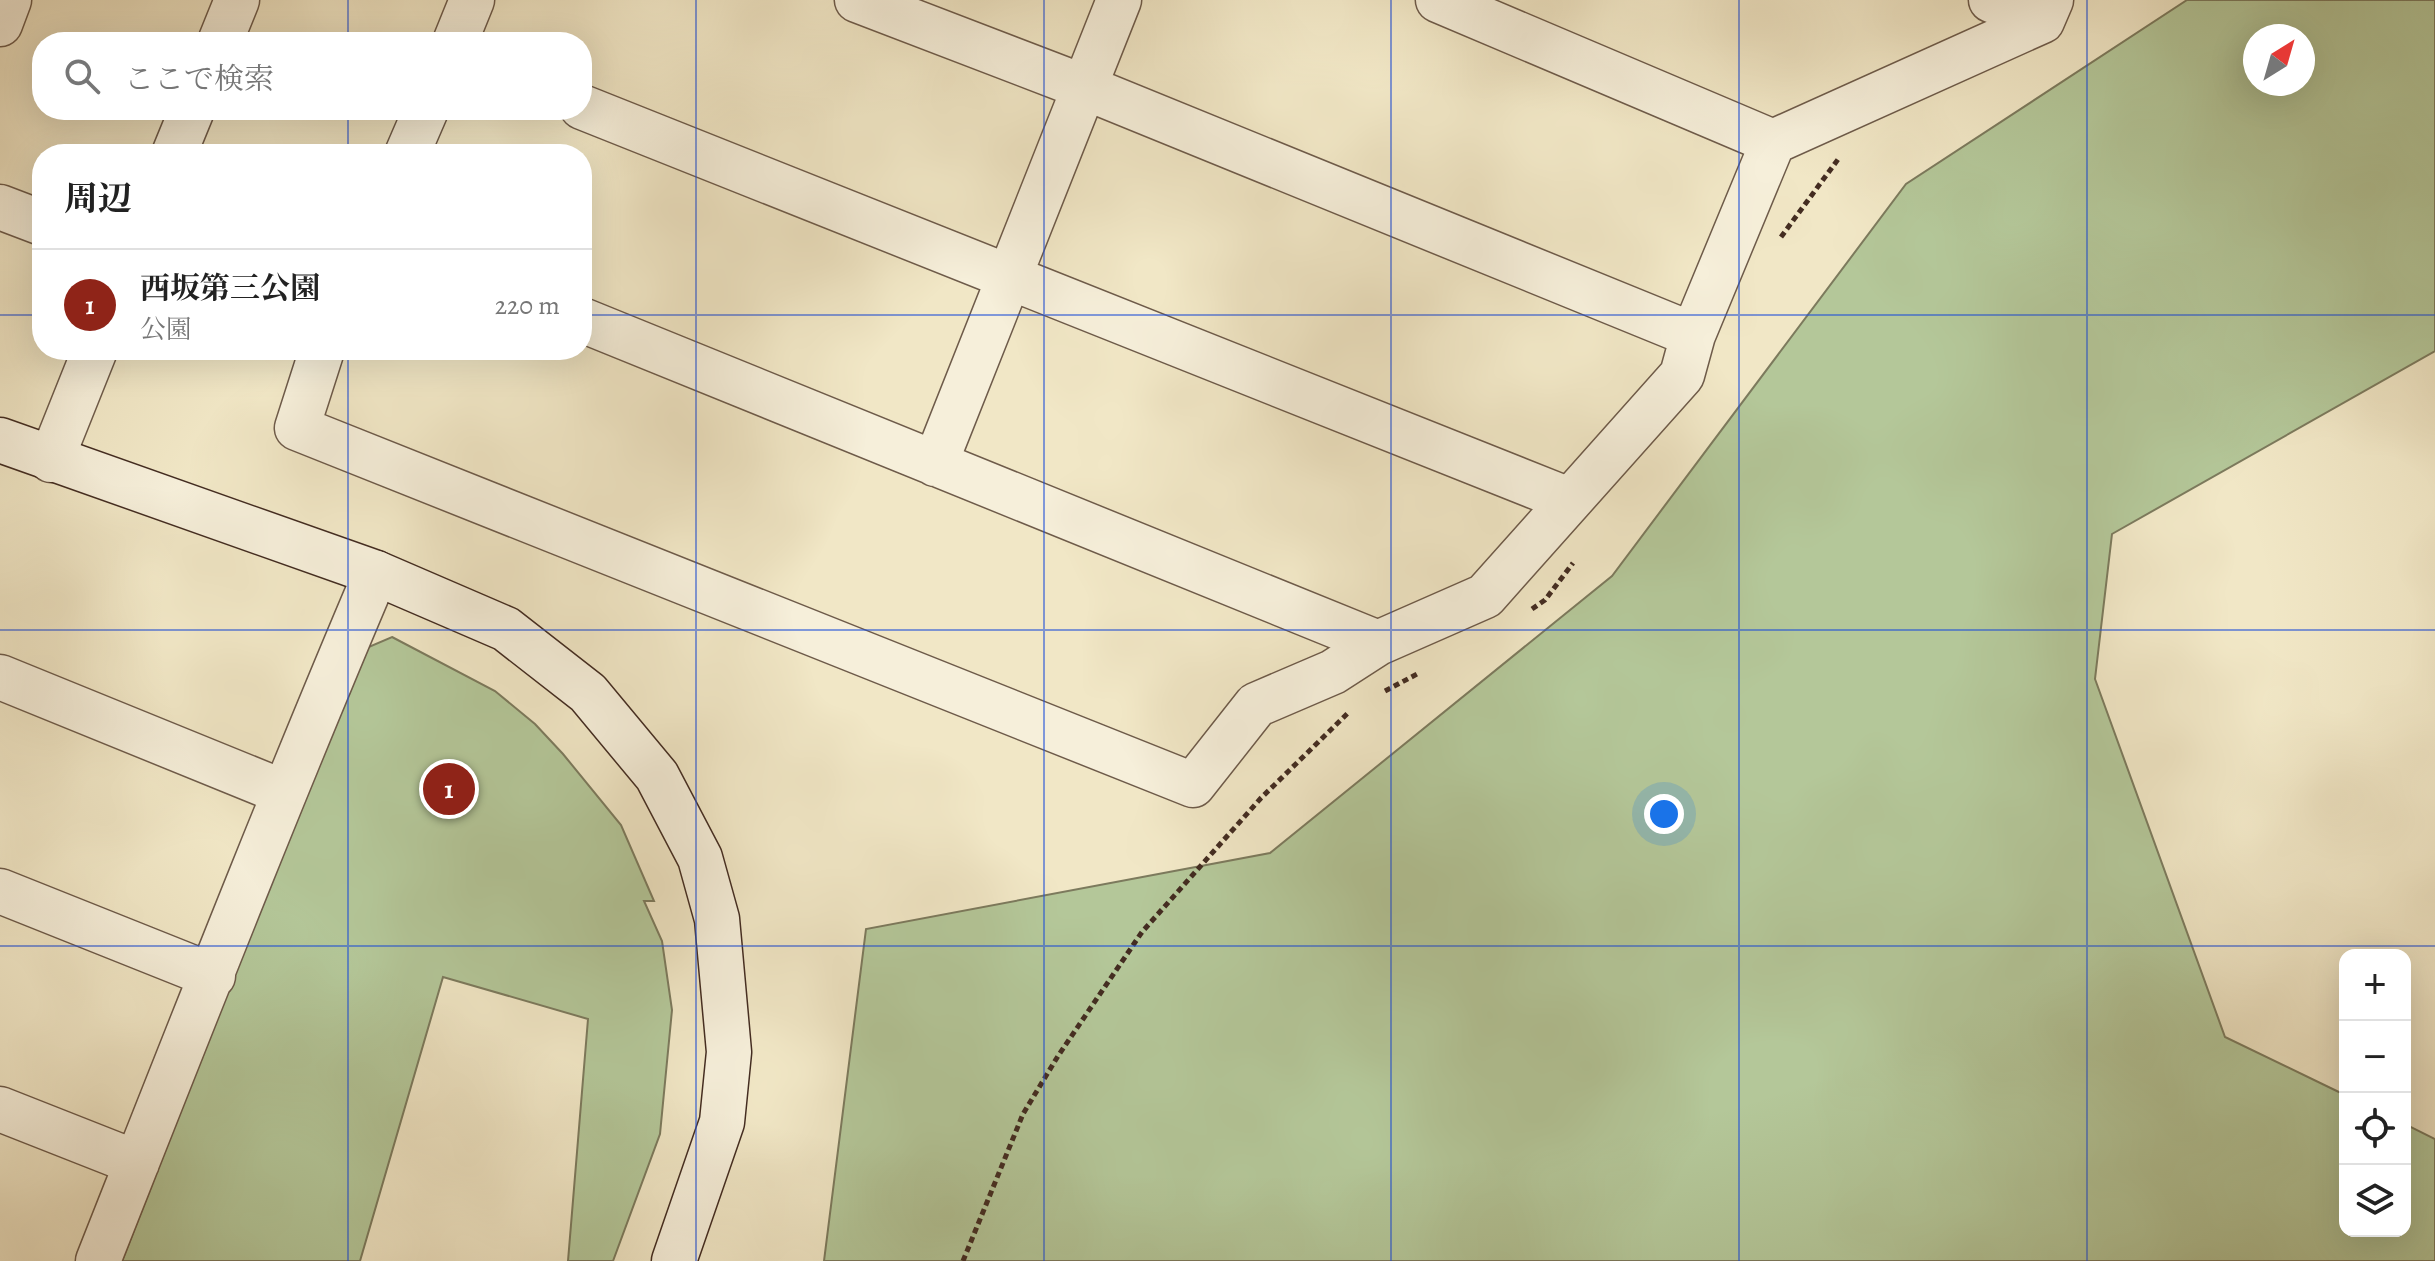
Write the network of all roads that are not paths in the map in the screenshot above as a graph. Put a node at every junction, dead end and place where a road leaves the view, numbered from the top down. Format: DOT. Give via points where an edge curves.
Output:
graph roads {
  1 [pos="9,0"];
  2 [pos="237,0"];
  3 [pos="472,0"];
  4 [pos="857,0"];
  5 [pos="1119,0"];
  6 [pos="1438,0"];
  7 [pos="1991,0"];
  8 [pos="2046,10"];
  9 [pos="0,24"];
  10 [pos="224,32"];
  11 [pos="459,32"];
  12 [pos="1084,87"];
  13 [pos="592,111"];
  14 [pos="188,120"];
  15 [pos="422,120"];
  16 [pos="1773,142"];
  17 [pos="178,144"];
  18 [pos="411,144"];
  19 [pos="0,207"];
  20 [pos="32,219"];
  21 [pos="1009,276"];
  22 [pos="592,324"];
  23 [pos="1693,335"];
  24 [pos="91,360"];
  25 [pos="319,360"];
  26 [pos="0,440"];
  27 [pos="51,460"];
  28 [pos="935,464"];
  29 [pos="1569,500"];
  30 [pos="376,573"];
  31 [pos="1378,643"];
  32 [pos="0,677"];
  33 [pos="283,792"];
  34 [pos="0,891"];
  35 [pos="213,976"];
  36 [pos="0,1109"];
  37 [pos="137,1163"];
  38 [pos="98,1261"];
  39 [pos="674,1261"];
  1 -- 9 [label="street"];
  2 -- 10 [label="street"];
  3 -- 11 [label="street"];
  4 -- 12 [label="street"];
  5 -- 12 [label="street"];
  6 -- 16 [label="street"];
  7 -- 8 [label="street"];
  8 -- 16 [label="street"];
  12 -- 21 [label="street"];
  12 -- 23 [label="street"];
  13 -- 21 [label="street"];
  14 -- 17 [label="street"];
  15 -- 18 [label="street"];
  16 -- 23 [label="street"];
  19 -- 20 [label="street"];
  21 -- 28 [label="street"];
  21 -- 29 [label="street"];
  22 -- 28 [label="street"];
  23 -- 29 [label="street" via="1682,375"];
  24 -- 27 [label="street"];
  25 -- 31 [label="street" via="297,428 1193,785 1256,705 1333,672"];
  26 -- 27 [label="street"];
  27 -- 30 [label="street"];
  28 -- 31 [label="street"];
  29 -- 31 [label="street" via="1485,596"];
  30 -- 33 [label="street"];
  30 -- 39 [label="street" via="506,629 588,693 657,776 700,858 717,919 729,1052 722,1122"];
  32 -- 33 [label="street"];
  33 -- 35 [label="street"];
  34 -- 35 [label="street"];
  35 -- 37 [label="street"];
  36 -- 37 [label="street"];
  37 -- 38 [label="street"];
}
